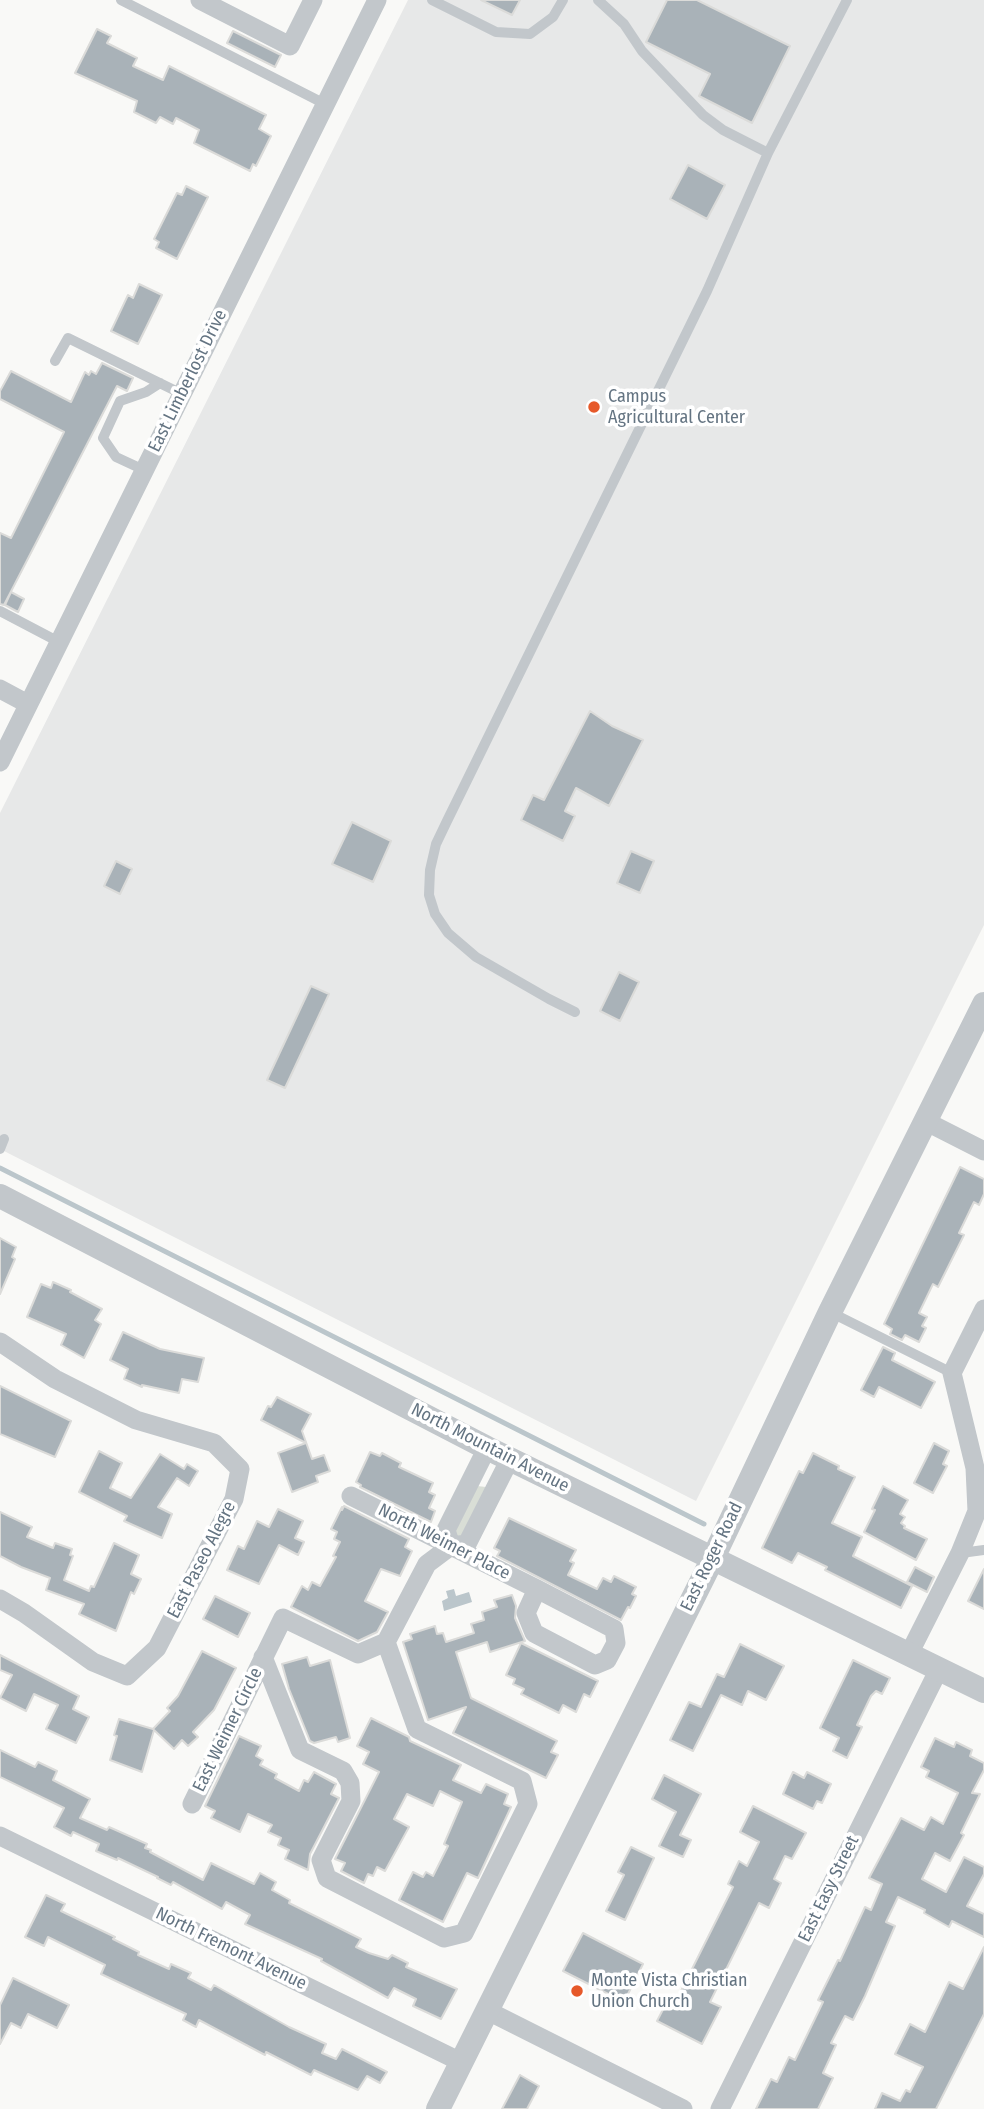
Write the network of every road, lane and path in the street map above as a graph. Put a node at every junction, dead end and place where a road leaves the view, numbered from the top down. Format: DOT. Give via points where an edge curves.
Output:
graph roads {
  1 [pos="121,0"];
  2 [pos="200,0"];
  3 [pos="313,0"];
  4 [pos="377,0"];
  5 [pos="432,0"];
  6 [pos="563,0"];
  7 [pos="597,0"];
  8 [pos="847,0"];
  9 [pos="325,104"];
  10 [pos="768,153"];
  11 [pos="55,361"];
  12 [pos="160,383"];
  13 [pos="182,394"];
  14 [pos="144,470"];
  15 [pos="0,611"];
  16 [pos="59,642"];
  17 [pos="0,689"];
  18 [pos="28,704"];
  19 [pos="0,762"];
  20 [pos="984,1004"];
  21 [pos="575,1012"];
  22 [pos="925,1121"];
  23 [pos="984,1151"];
  24 [pos="0,1196"];
  25 [pos="984,1310"];
  26 [pos="830,1312"];
  27 [pos="0,1342"];
  28 [pos="952,1373"];
  29 [pos="487,1448"];
  30 [pos="510,1459"];
  31 [pos="351,1496"];
  32 [pos="451,1546"];
  33 [pos="984,1550"];
  34 [pos="960,1553"];
  35 [pos="713,1558"];
  36 [pos="537,1589"];
  37 [pos="0,1599"];
  38 [pos="386,1642"];
  39 [pos="909,1654"];
  40 [pos="264,1657"];
  41 [pos="939,1669"];
  42 [pos="984,1691"];
  43 [pos="192,1804"];
  44 [pos="0,1836"];
  45 [pos="486,2010"];
  46 [pos="461,2062"];
  47 [pos="438,2109"];
  48 [pos="683,2109"];
  49 [pos="720,2109"];
  1 -- 9 [label="lane"];
  2 -- 3 [label="street" via="290,46"];
  4 -- 9 [label="street, East Limberlost Drive"];
  5 -- 6 [label="lane" via="496,32 530,34 552,17"];
  7 -- 10 [label="lane" via="624,24 642,51 703,116"];
  8 -- 10 [label="lane"];
  9 -- 13 [label="street, East Limberlost Drive"];
  10 -- 21 [label="lane" via="707,291 436,844 430,870 429,895 448,933 477,957"];
  11 -- 12 [label="lane" via="68,338"];
  12 -- 13 [label="lane"];
  12 -- 14 [label="lane" via="120,401 103,438 116,457"];
  13 -- 14 [label="street, East Limberlost Drive"];
  14 -- 16 [label="street, East Limberlost Drive"];
  15 -- 16 [label="lane"];
  16 -- 18 [label="street, East Limberlost Drive"];
  17 -- 18 [label="street"];
  18 -- 19 [label="street, East Limberlost Drive"];
  20 -- 22 [label="street, East Roger Road"];
  22 -- 23 [label="street"];
  22 -- 26 [label="street, East Roger Road"];
  24 -- 29 [label="street, North Mountain Avenue"];
  25 -- 28 [label="street"];
  26 -- 28 [label="lane"];
  26 -- 35 [label="street, East Roger Road"];
  27 -- 37 [label="street, East Paseo Alegre" via="55,1379 136,1420 214,1443 240,1469 234,1499 157,1648 127,1676 93,1662"];
  28 -- 34 [label="street" via="975,1468 977,1511"];
  29 -- 30 [label="street, North Mountain Avenue"];
  29 -- 32 [label="street" via="446,1530"];
  30 -- 32 [label="street" via="467,1544"];
  30 -- 35 [label="street, North Mountain Avenue"];
  31 -- 32 [label="street, North Weimer Place"];
  32 -- 36 [label="street, North Weimer Place"];
  32 -- 38 [label="street" via="427,1564"];
  33 -- 34 [label="lane"];
  34 -- 39 [label="street"];
  35 -- 39 [label="street, North Mountain Avenue"];
  35 -- 45 [label="street, East Roger Road"];
  36 -- 36 [label="street, North Weimer Place" via="614,1629 616,1643 607,1660 595,1665 534,1633 526,1613"];
  38 -- 40 [label="street, East Weimer Circle" via="359,1654 283,1618"];
  38 -- 40 [label="street, East Weimer Circle" via="417,1729 522,1781 528,1804 464,1933 444,1938 327,1878 321,1860 351,1801 350,1783 343,1771 300,1750"];
  39 -- 41 [label="street, North Mountain Avenue"];
  40 -- 43 [label="street, East Weimer Circle"];
  41 -- 42 [label="street, North Mountain Avenue"];
  41 -- 49 [label="street, East Easy Street"];
  44 -- 46 [label="street, North Fremont Avenue"];
  45 -- 46 [label="street, East Roger Road"];
  45 -- 48 [label="street"];
  46 -- 47 [label="street, East Roger Road"];
}
